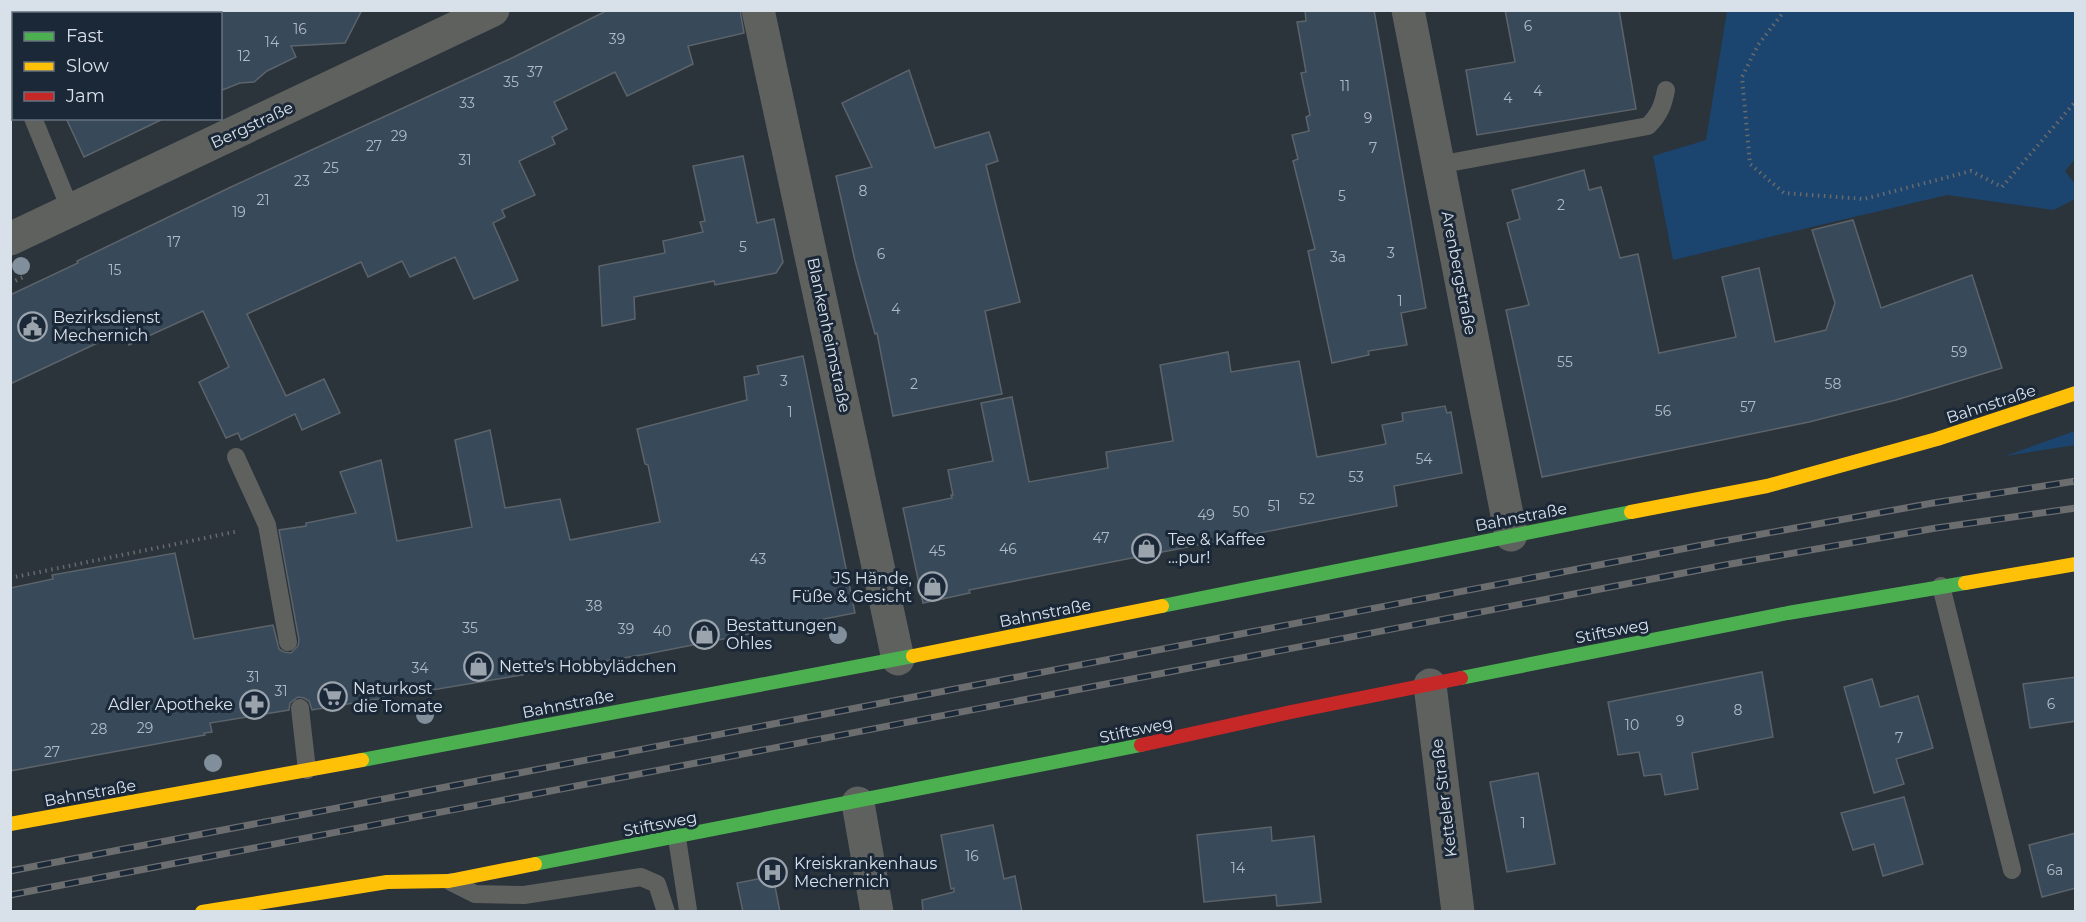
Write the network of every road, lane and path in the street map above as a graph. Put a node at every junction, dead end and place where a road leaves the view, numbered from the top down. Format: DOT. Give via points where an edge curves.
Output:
graph roads {
  1 [pos="493,10"];
  2 [pos="758,10"];
  3 [pos="1408,10"];
  4 [pos="1785,10"];
  5 [pos="1666,90"];
  6 [pos="2076,101"];
  7 [pos="34,120"];
  8 [pos="1438,165"];
  9 [pos="71,211"];
  10 [pos="10,238"];
  11 [pos="2076,393"];
  12 [pos="236,457"];
  13 [pos="267,525"];
  14 [pos="1511,535"];
  15 [pos="2076,564"];
  16 [pos="10,578"];
  17 [pos="1941,586"];
  18 [pos="288,642"];
  19 [pos="898,659"];
  20 [pos="1430,685"];
  21 [pos="300,708"];
  22 [pos="307,770"];
  23 [pos="858,803"];
  24 [pos="10,824"];
  25 [pos="677,838"];
  26 [pos="2012,870"];
  27 [pos="449,881"];
  28 [pos="688,910"];
  29 [pos="202,912"];
  30 [pos="666,912"];
  31 [pos="877,912"];
  32 [pos="1458,912"];
  1 -- 9 [label="street, Bergstraße"];
  2 -- 19 [label="street, Blankenheimstraße"];
  3 -- 8 [label="street, Arenbergstraße"];
  4 -- 6 [label="path" via="1758,45 1742,77 1750,164 1784,193 1864,199 1971,171 2002,187"];
  5 -- 8 [label="lane" via="1658,116 1648,126"];
  7 -- 9 [label="lane"];
  8 -- 14 [label="street, Arenbergstraße"];
  9 -- 10 [label="street, Bergstraße"];
  11 -- 14 [label="street, Bahnstraße" via="1937,439 1767,486"];
  12 -- 13 [label="lane"];
  13 -- 16 [label="path"];
  13 -- 18 [label="lane"];
  14 -- 19 [label="street, Bahnstraße"];
  15 -- 17 [label="street, Stiftsweg"];
  17 -- 20 [label="street, Stiftsweg"];
  17 -- 26 [label="lane"];
  19 -- 22 [label="street, Bahnstraße"];
  20 -- 23 [label="street, Stiftsweg"];
  20 -- 32 [label="street, Ketteler Straße"];
  21 -- 22 [label="lane"];
  22 -- 24 [label="street, Bahnstraße"];
  23 -- 25 [label="street, Stiftsweg"];
  23 -- 31 [label="street"];
  25 -- 27 [label="street, Stiftsweg"];
  25 -- 28 [label="lane"];
  27 -- 29 [label="street, Stiftsweg" via="387,882"];
  27 -- 30 [label="lane" via="475,894 524,895 642,877 657,884"];
}
